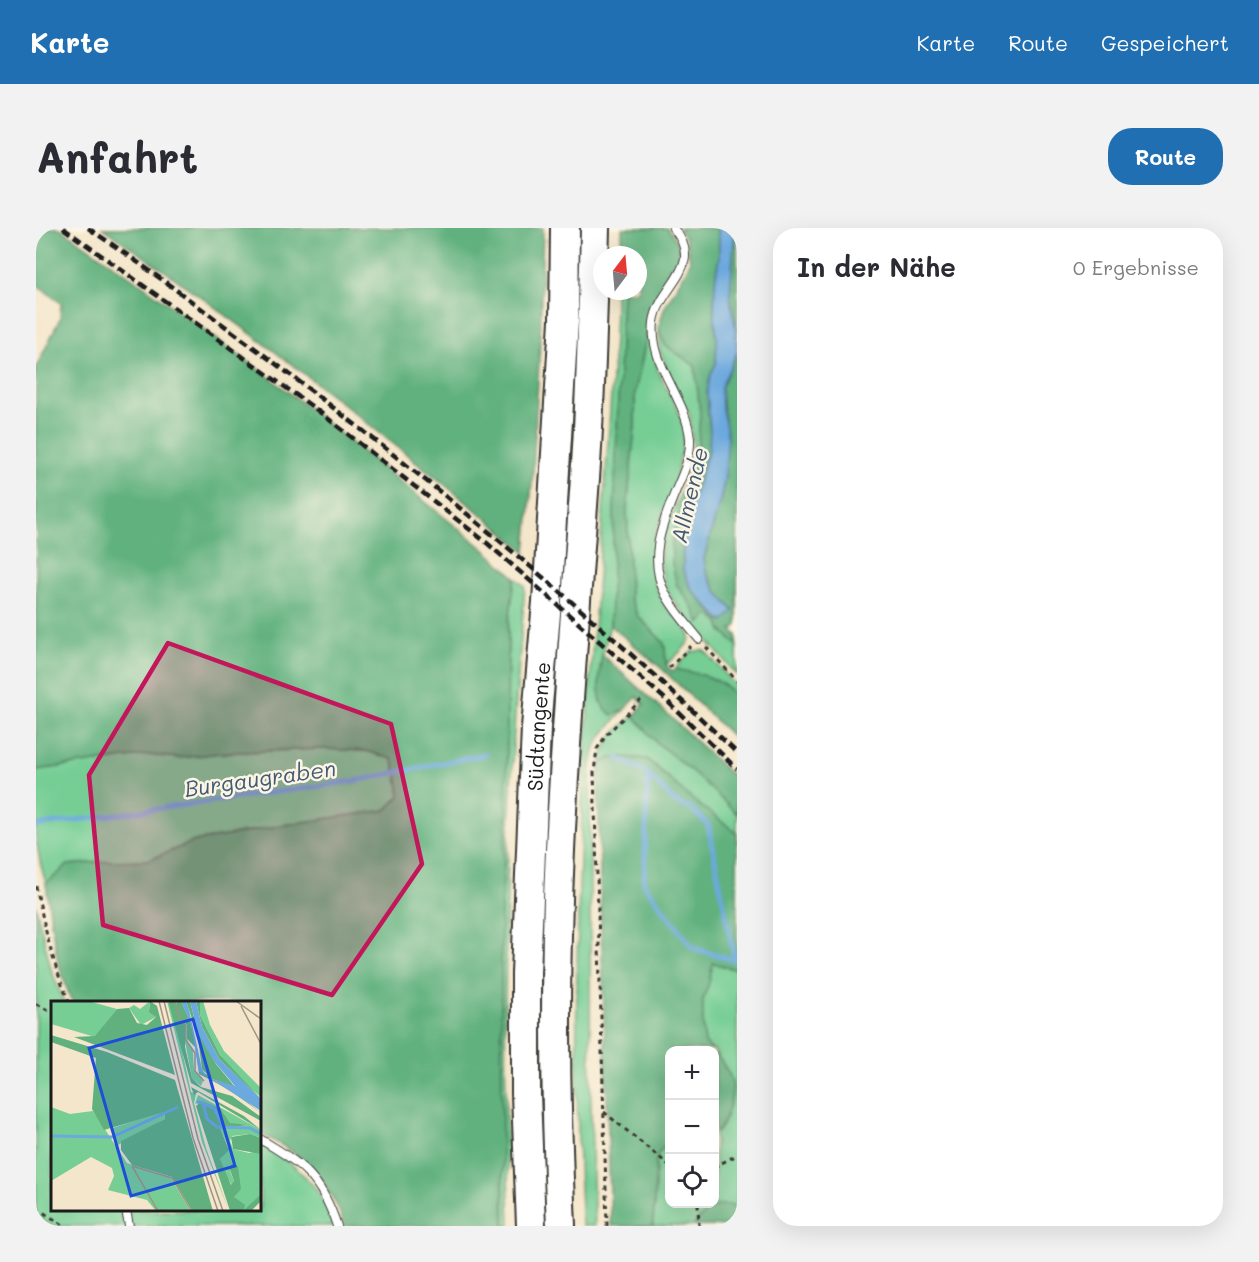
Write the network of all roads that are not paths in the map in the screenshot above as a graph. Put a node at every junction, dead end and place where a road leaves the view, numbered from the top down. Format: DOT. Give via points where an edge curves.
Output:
graph roads {
  1 [pos="565,228"];
  2 [pos="595,228"];
  3 [pos="673,228"];
  4 [pos="699,639"];
  5 [pos="261,1139"];
  6 [pos="126,1211"];
  7 [pos="129,1226"];
  8 [pos="337,1226"];
  9 [pos="531,1226"];
  10 [pos="561,1226"];
  1 -- 9 [label="highway, Südtangente" via="563,333 536,728 526,973"];
  2 -- 10 [label="highway, Südtangente" via="586,461 560,851 556,1005"];
  3 -- 4 [label="lane" via="686,256 656,313 654,338 660,363 687,423 690,449 658,540 656,560 667,597"];
  5 -- 8 [label="lane" via="305,1168 320,1186"];
  6 -- 7 [label="lane"];
}
